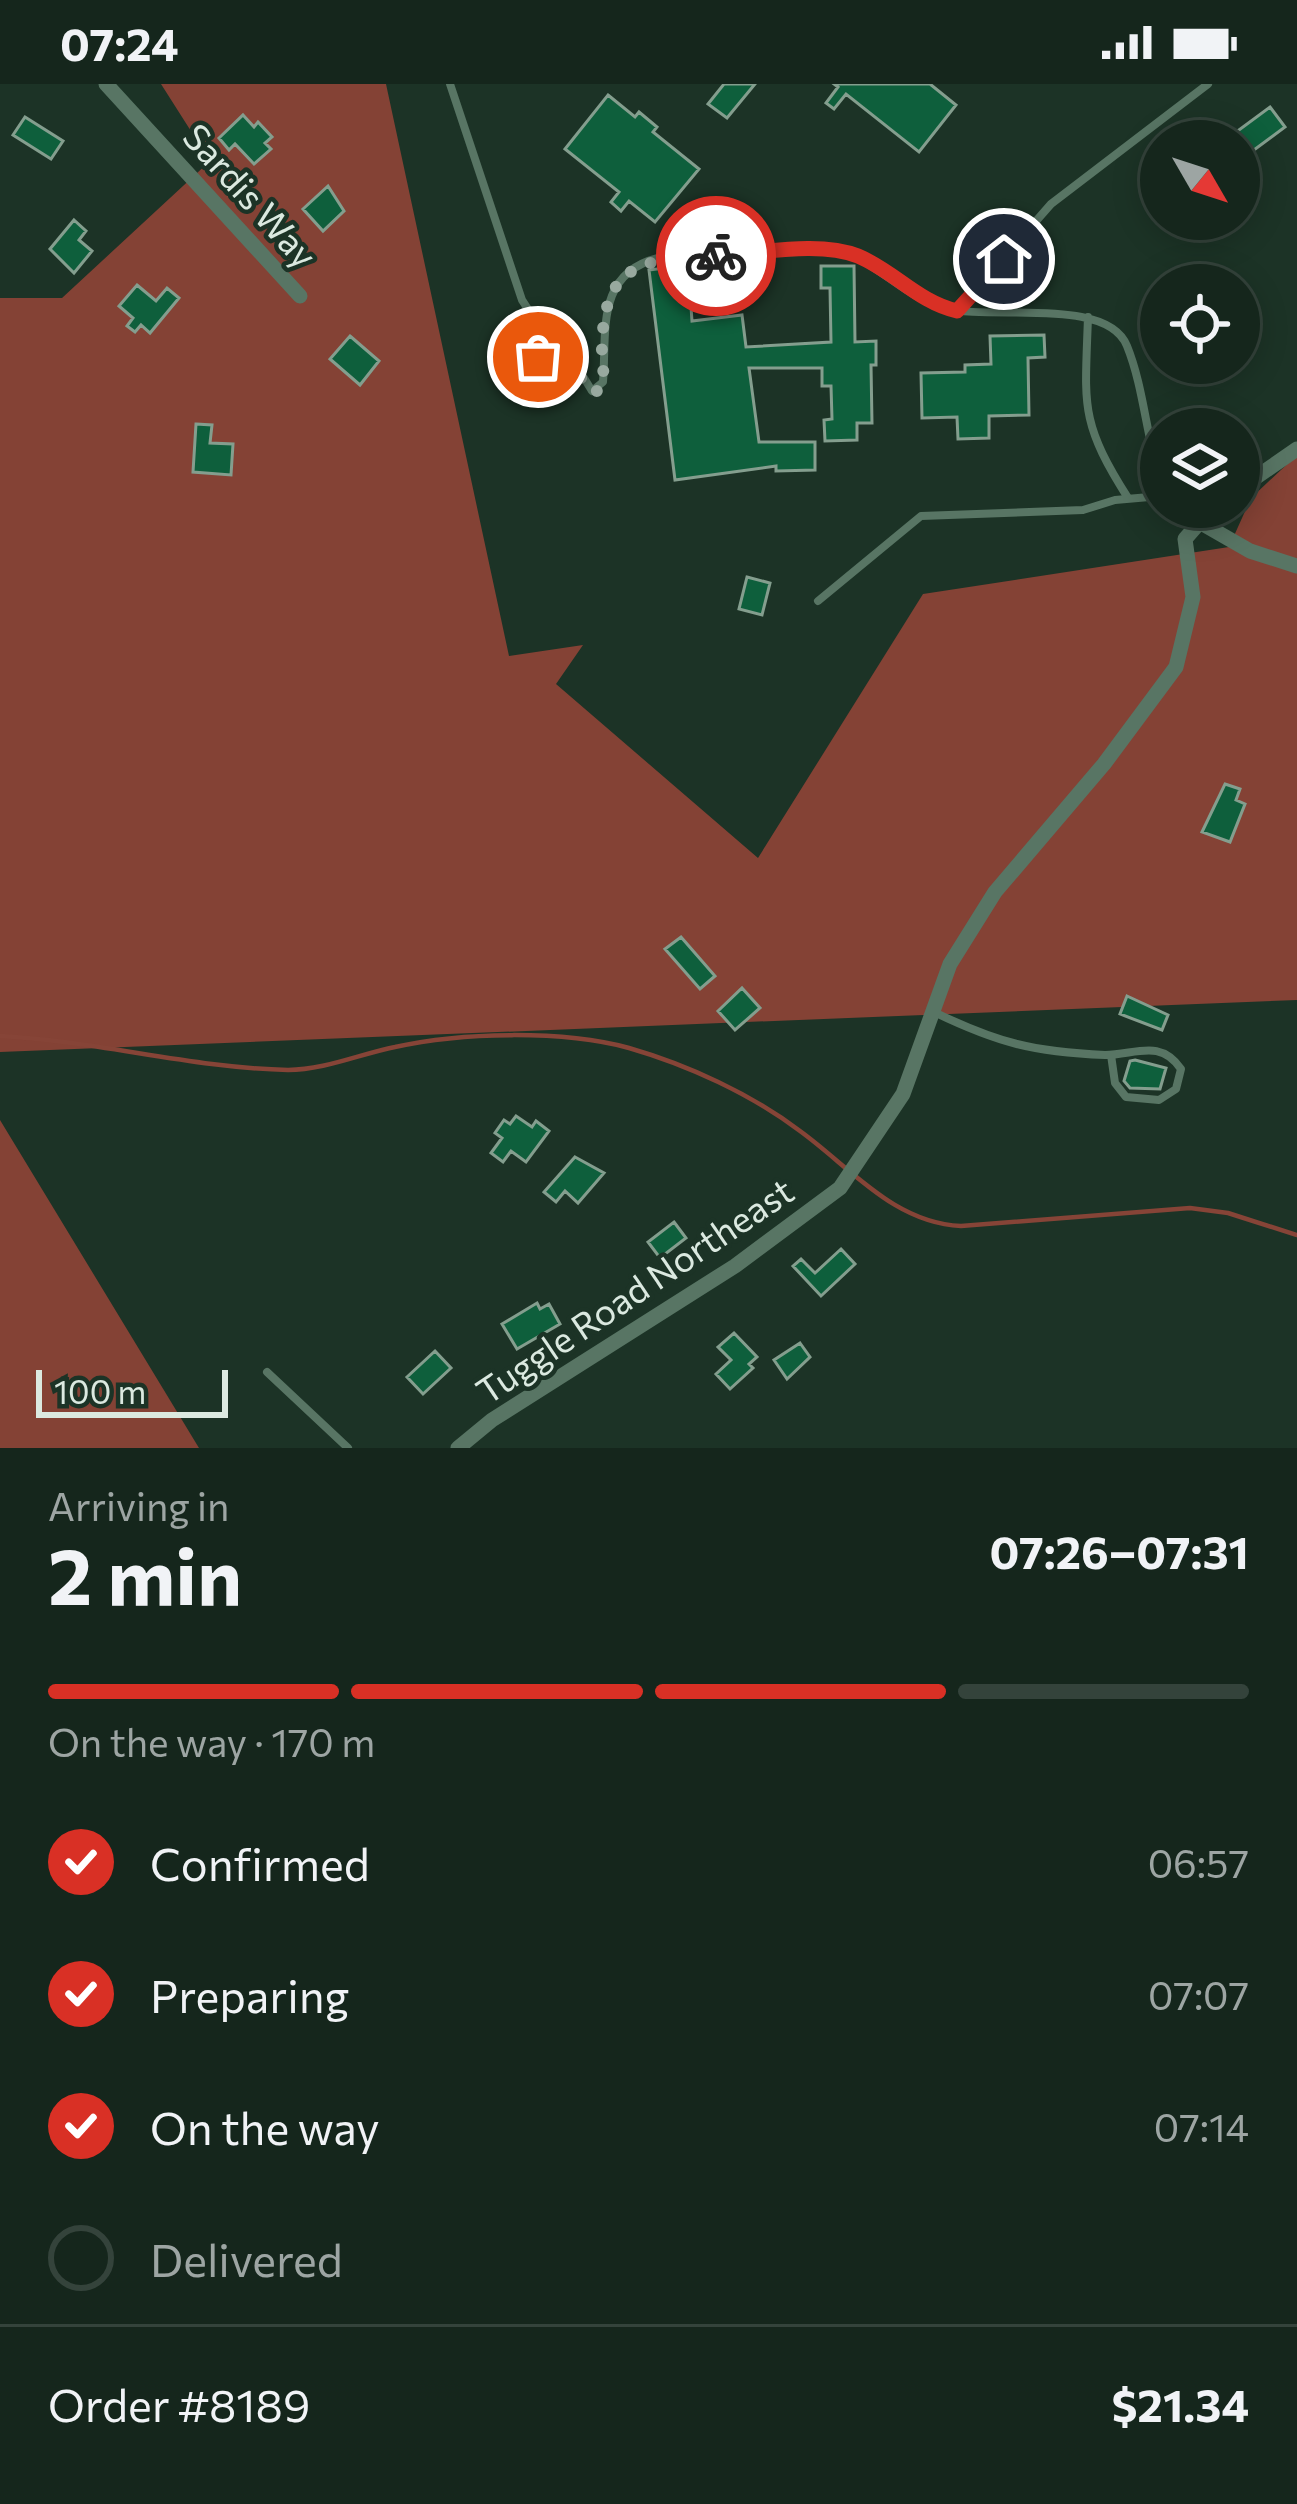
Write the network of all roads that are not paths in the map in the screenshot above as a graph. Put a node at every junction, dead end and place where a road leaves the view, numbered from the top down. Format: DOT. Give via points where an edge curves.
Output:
graph roads {
  1 [pos="106,84"];
  2 [pos="450,84"];
  3 [pos="1208,84"];
  4 [pos="300,296"];
  5 [pos="957,311"];
  6 [pos="531,316"];
  7 [pos="1088,317"];
  8 [pos="561,346"];
  9 [pos="1143,408"];
  10 [pos="1297,449"];
  11 [pos="1260,475"];
  12 [pos="1140,498"];
  13 [pos="1128,499"];
  14 [pos="1191,528"];
  15 [pos="1210,528"];
  16 [pos="1297,566"];
  17 [pos="818,601"];
  18 [pos="933,1011"];
  19 [pos="1111,1055"];
  20 [pos="267,1372"];
  21 [pos="348,1448"];
  22 [pos="458,1448"];
  1 -- 4 [label="street, Sardis Way"];
  2 -- 6 [label="lane"];
  3 -- 5 [label="lane" via="1051,204"];
  5 -- 7 [label="lane"];
  5 -- 8 [label="lane" via="839,250 658,258 626,274 612,292 600,388 589,389"];
  6 -- 8 [label="lane"];
  6 -- 8 [label="lane" via="531,351 543,359"];
  7 -- 9 [label="lane" via="1126,341"];
  7 -- 13 [label="lane" via="1085,409 1097,449"];
  10 -- 11 [label="street"];
  12 -- 13 [label="lane"];
  13 -- 17 [label="lane" via="1083,510 921,516"];
  14 -- 18 [label="street, Tuggle Road Northeast" via="1185,539 1193,597 1176,668 995,892 950,964"];
  15 -- 16 [label="street"];
  18 -- 19 [label="lane" via="1015,1047"];
  18 -- 22 [label="street, Tuggle Road Northeast" via="903,1094 840,1188"];
  19 -- 19 [label="lane" via="1160,1051 1181,1069 1176,1089 1160,1100 1126,1097"];
  20 -- 21 [label="lane"];
}
